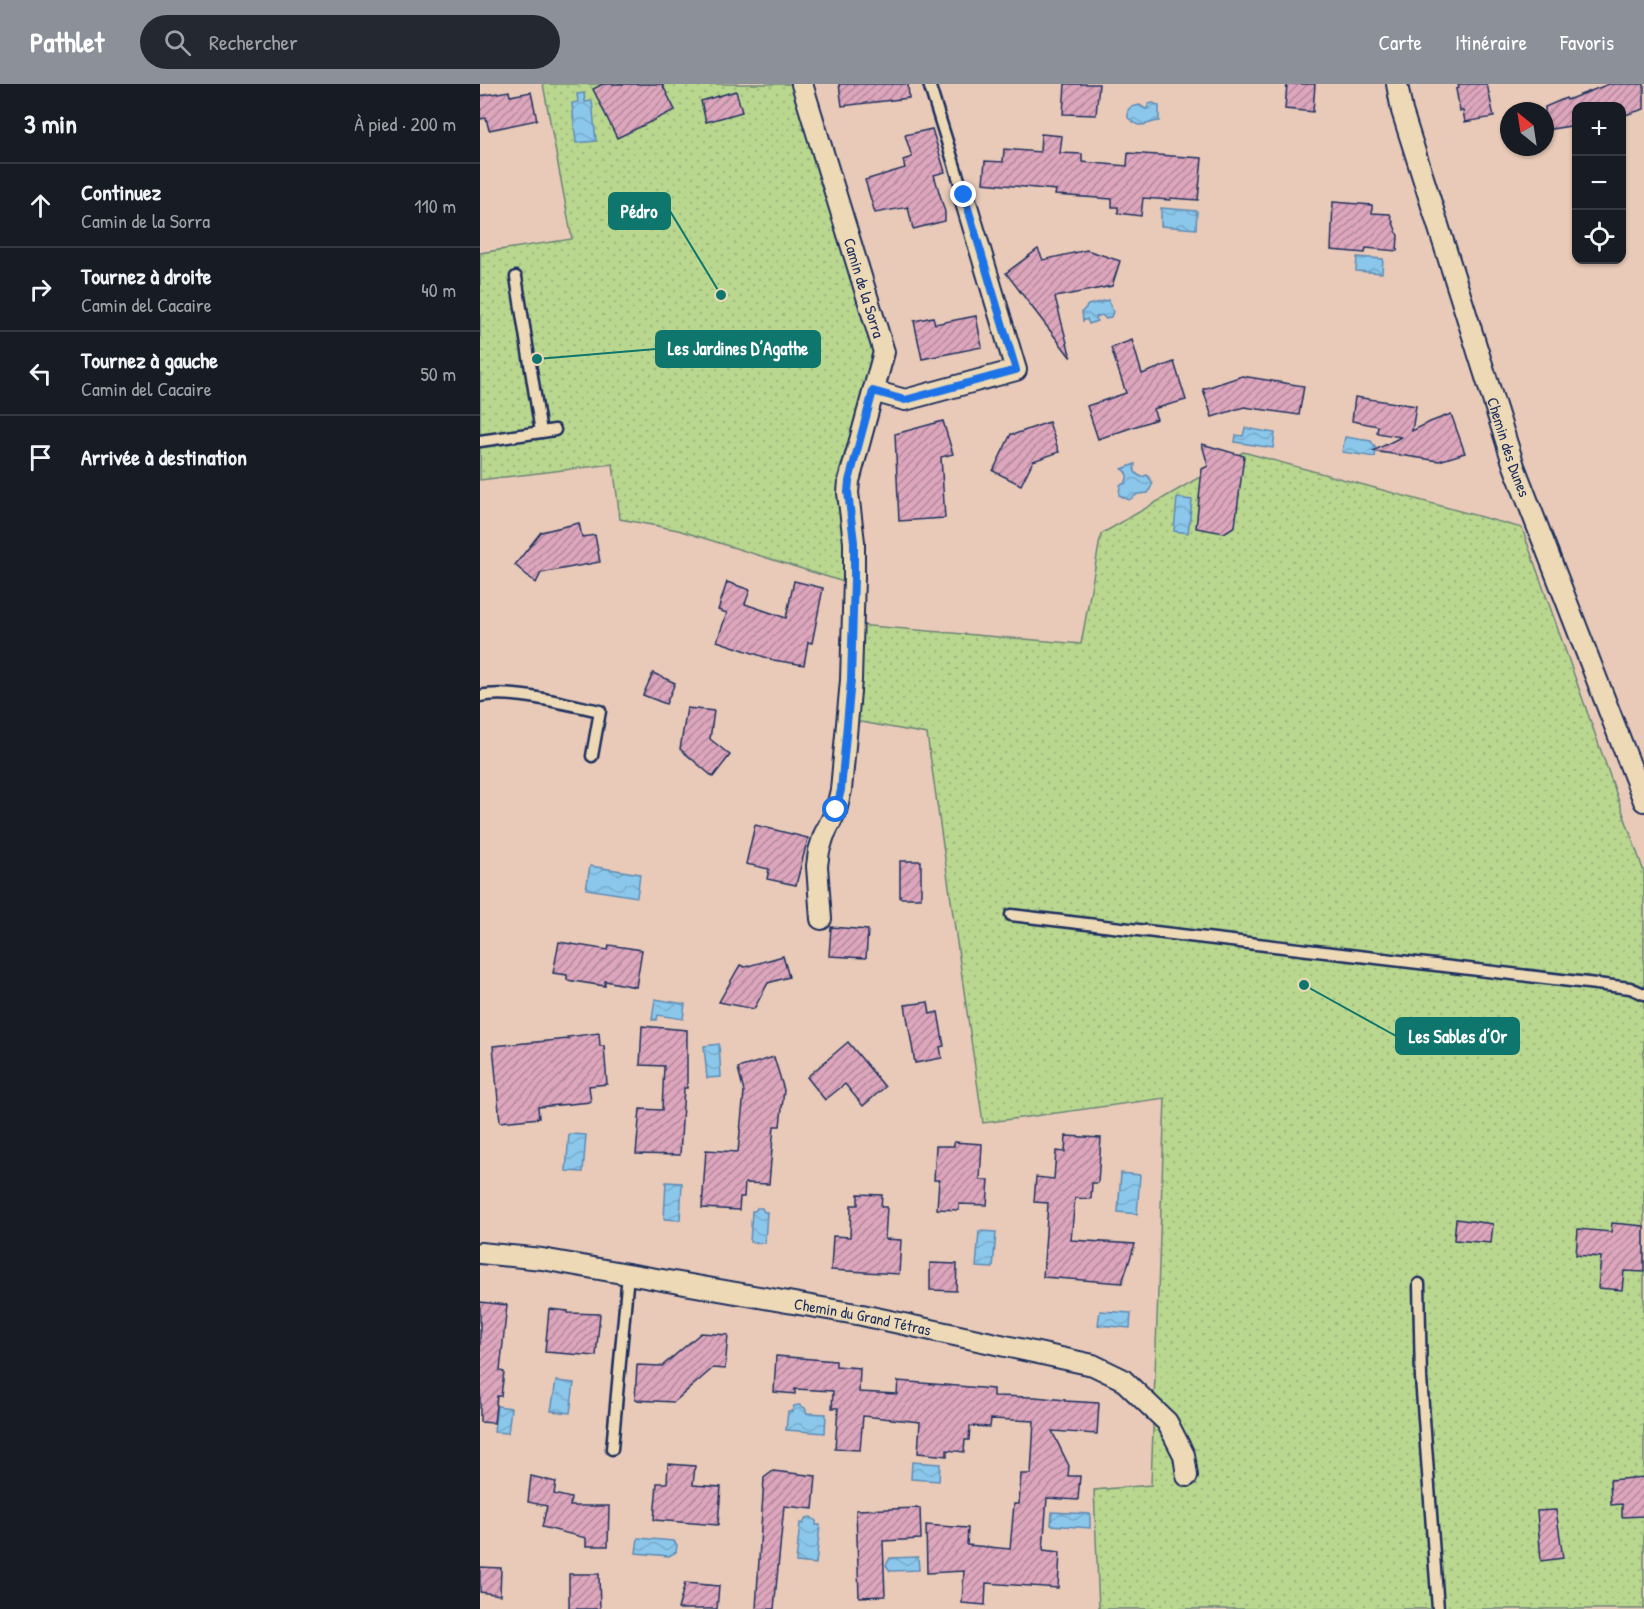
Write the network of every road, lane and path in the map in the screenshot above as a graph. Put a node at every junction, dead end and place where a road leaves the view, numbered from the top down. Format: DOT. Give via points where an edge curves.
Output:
graph roads {
  1 [pos="802,84"];
  2 [pos="929,84"];
  3 [pos="1397,84"];
  4 [pos="964,195"];
  5 [pos="516,277"];
  6 [pos="873,391"];
  7 [pos="555,430"];
  8 [pos="541,432"];
  9 [pos="480,441"];
  10 [pos="480,696"];
  11 [pos="592,756"];
  12 [pos="1638,773"];
  13 [pos="1644,801"];
  14 [pos="1011,915"];
  15 [pos="821,919"];
  16 [pos="1644,994"];
  17 [pos="480,1253"];
  18 [pos="628,1274"];
  19 [pos="1419,1284"];
  20 [pos="612,1449"];
  21 [pos="1187,1476"];
  22 [pos="1438,1609"];
  1 -- 6 [label="street, Camin de la Sorra" via="884,352"];
  2 -- 4 [label="lane"];
  3 -- 12 [label="street, Chemin des Dunes" via="1402,111 1514,466"];
  4 -- 6 [label="street" via="1016,370 905,400"];
  5 -- 8 [label="lane"];
  6 -- 15 [label="street, Camin de la Sorra" via="849,481 854,542 851,680 841,790 817,866"];
  7 -- 8 [label="lane"];
  8 -- 9 [label="lane"];
  10 -- 11 [label="lane" via="536,698 600,711"];
  12 -- 13 [label="street, Chemin des Dunes"];
  14 -- 16 [label="lane" via="1630,988"];
  17 -- 18 [label="street, Chemin du Grand Tétras"];
  18 -- 20 [label="lane"];
  18 -- 21 [label="street, Chemin du Grand Tétras" via="862,1315 1093,1365 1122,1379 1167,1422 1184,1455"];
  19 -- 22 [label="lane" via="1421,1378"];
}
